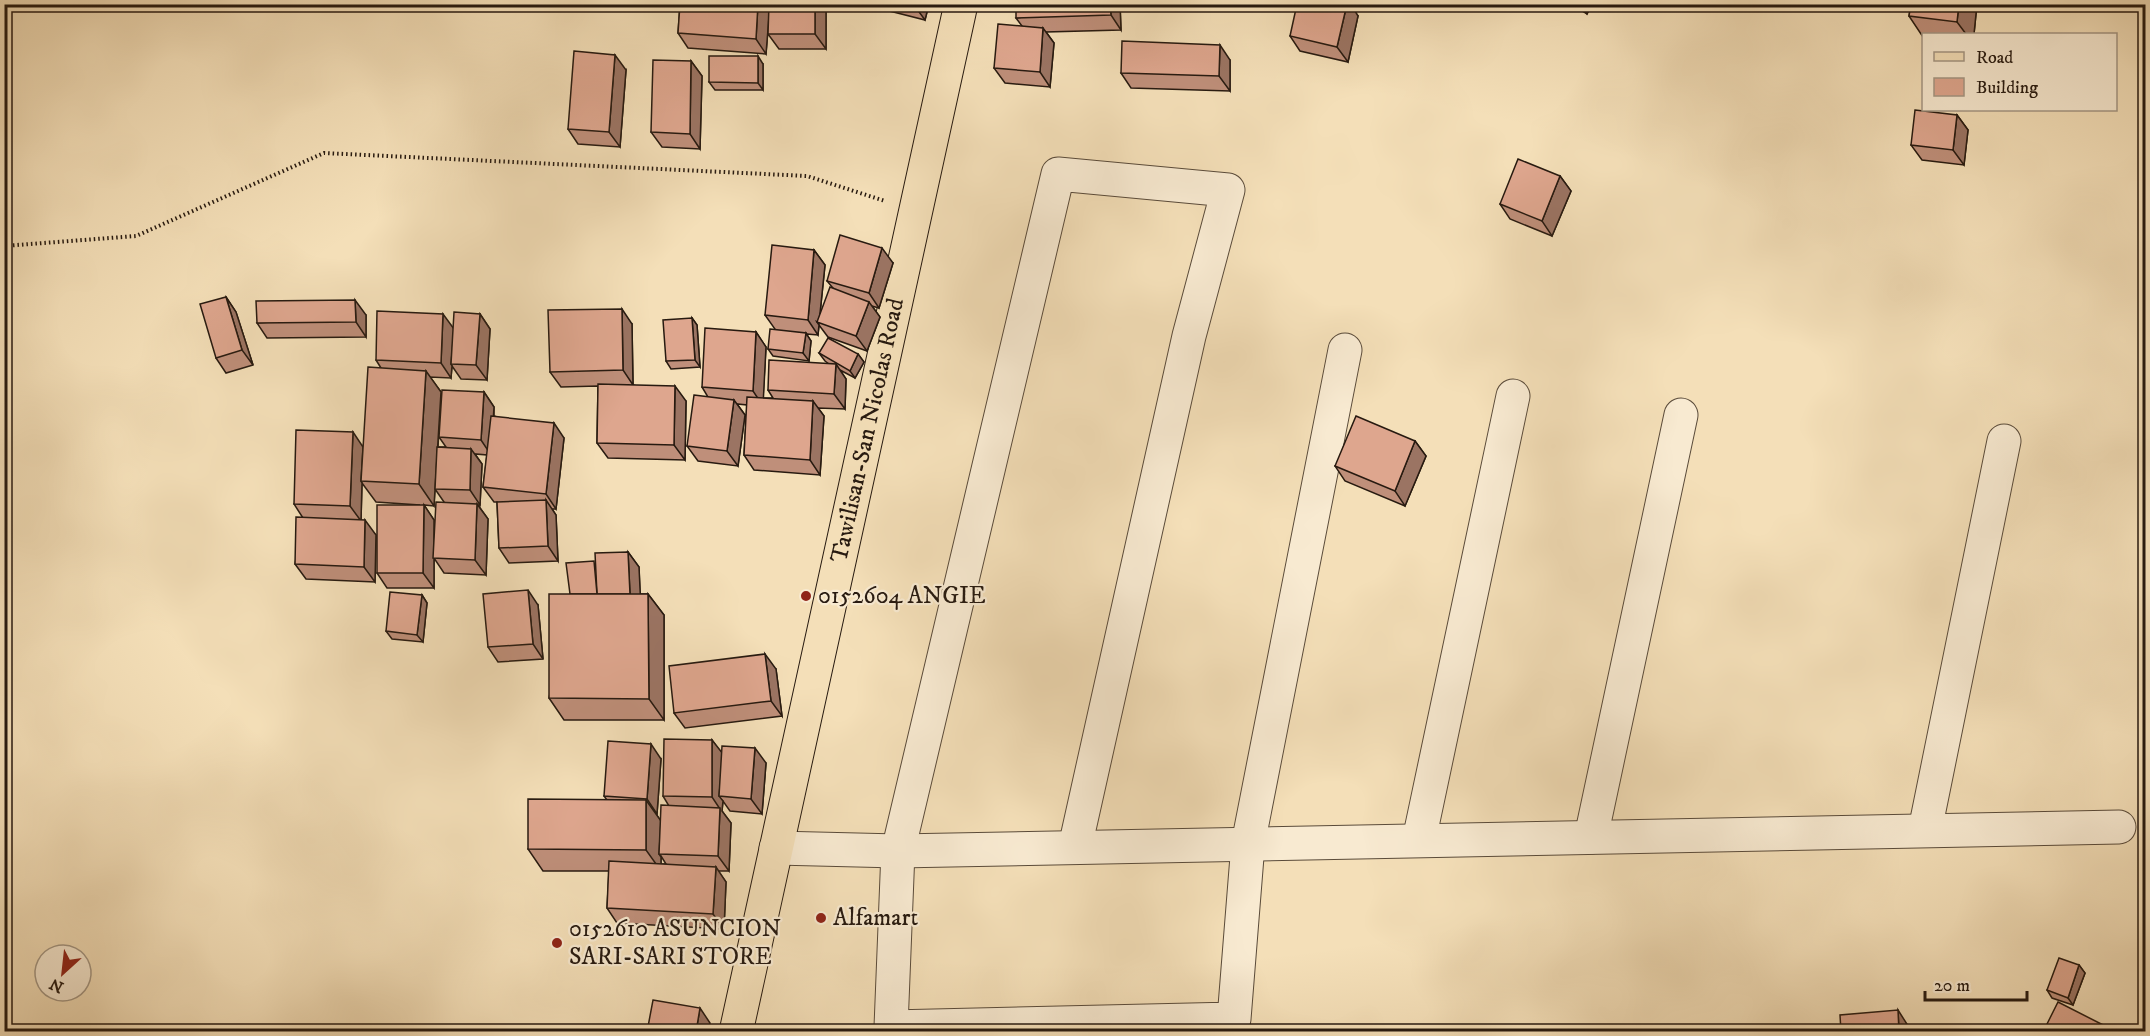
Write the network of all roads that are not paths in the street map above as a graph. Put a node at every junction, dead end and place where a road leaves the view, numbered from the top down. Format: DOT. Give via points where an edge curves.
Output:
graph roads {
  1 [pos="961,4"];
  2 [pos="1345,350"];
  3 [pos="1513,396"];
  4 [pos="1681,415"];
  5 [pos="2004,441"];
  6 [pos="2120,827"];
  7 [pos="1925,831"];
  8 [pos="1591,837"];
  9 [pos="1419,840"];
  10 [pos="1248,844"];
  11 [pos="1075,847"];
  12 [pos="776,848"];
  13 [pos="898,851"];
  14 [pos="736,1032"];
  1 -- 12 [label="main road, Tawilisan-San Nicolas Road"];
  2 -- 10 [label="street"];
  3 -- 9 [label="street"];
  4 -- 8 [label="street"];
  5 -- 7 [label="street"];
  6 -- 7 [label="street"];
  7 -- 8 [label="street"];
  8 -- 9 [label="street"];
  9 -- 10 [label="street"];
  10 -- 11 [label="street"];
  10 -- 13 [label="street" via="1234,1019 891,1027"];
  11 -- 13 [label="street"];
  11 -- 13 [label="street" via="1189,336 1228,190 1058,174"];
  12 -- 13 [label="street"];
  12 -- 14 [label="main road, Tawilisan-San Nicolas Road"];
}
